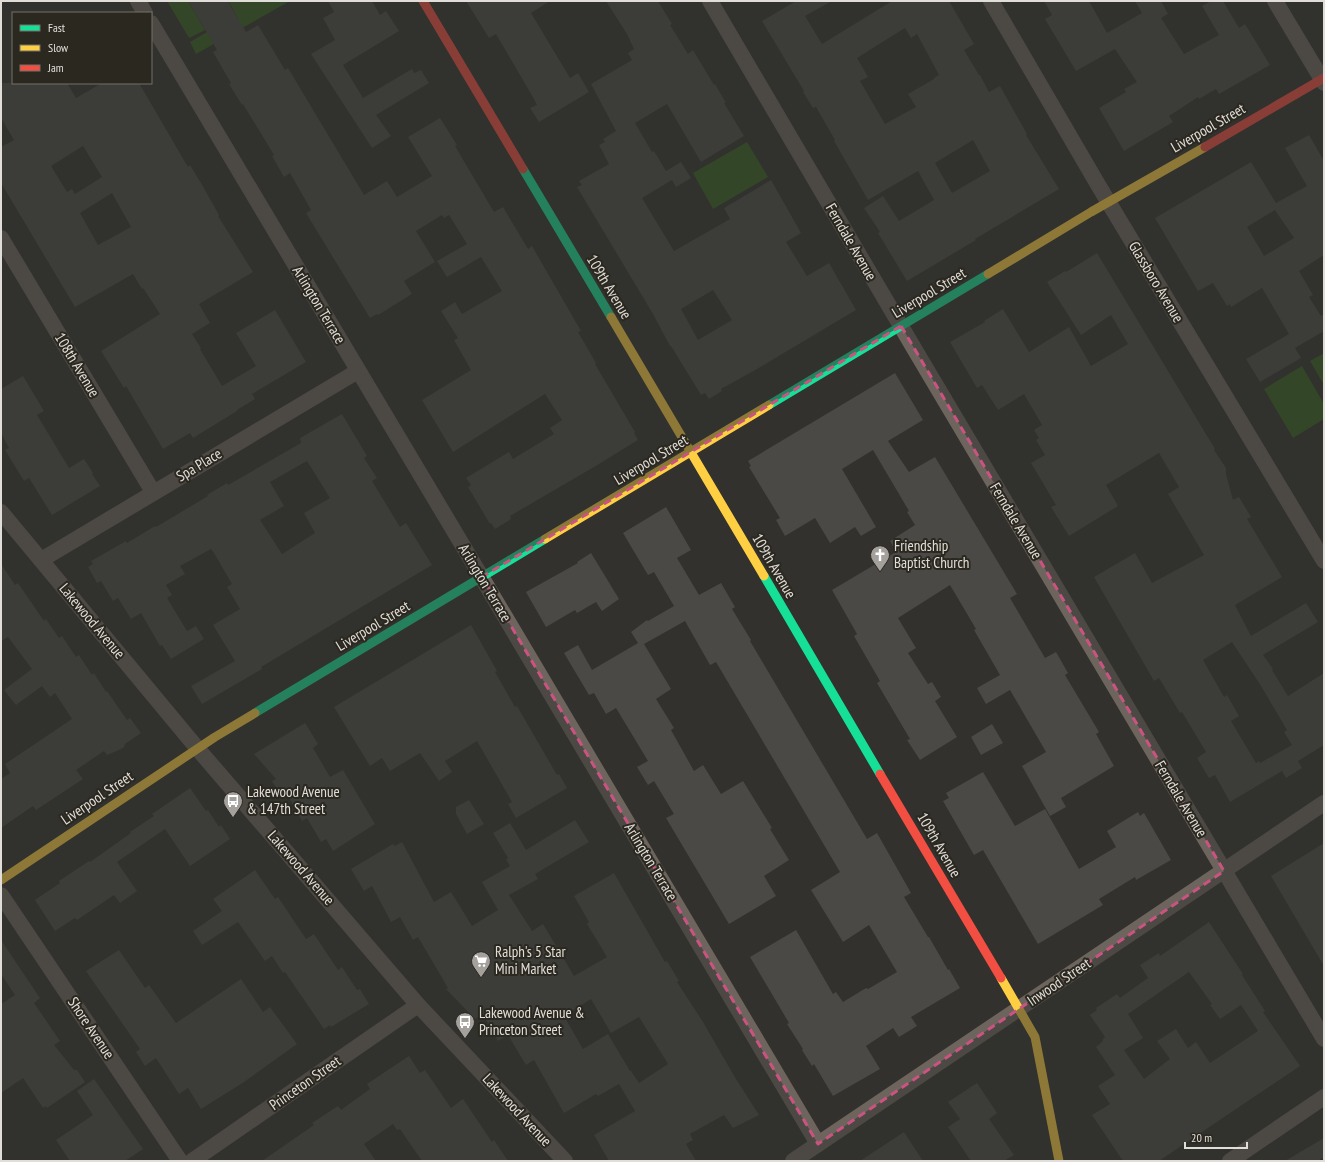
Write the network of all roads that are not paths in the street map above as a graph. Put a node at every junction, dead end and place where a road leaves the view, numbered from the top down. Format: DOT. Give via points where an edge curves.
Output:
graph roads {
  1 [pos="138,1"];
  2 [pos="423,1"];
  3 [pos="710,1"];
  4 [pos="991,1"];
  5 [pos="1274,1"];
  6 [pos="144,12"];
  7 [pos="152,25"];
  8 [pos="1323,81"];
  9 [pos="1108,202"];
  10 [pos="1,238"];
  11 [pos="901,326"];
  12 [pos="358,371"];
  13 [pos="691,452"];
  14 [pos="153,492"];
  15 [pos="1,512"];
  16 [pos="41,560"];
  17 [pos="1324,561"];
  18 [pos="482,576"];
  19 [pos="197,748"];
  20 [pos="1324,803"];
  21 [pos="1224,871"];
  22 [pos="1,880"];
  23 [pos="1,895"];
  24 [pos="418,1005"];
  25 [pos="1019,1009"];
  26 [pos="1324,1039"];
  27 [pos="1324,1097"];
  28 [pos="818,1144"];
  29 [pos="180,1161"];
  30 [pos="192,1161"];
  31 [pos="565,1161"];
  32 [pos="793,1161"];
  33 [pos="1059,1161"];
  34 [pos="1230,1161"];
  1 -- 6 [label="street"];
  2 -- 13 [label="street, 109th Avenue"];
  3 -- 11 [label="street, Ferndale Avenue"];
  4 -- 9 [label="street, Glassboro Avenue"];
  5 -- 8 [label="street"];
  7 -- 12 [label="street, Arlington Terrace"];
  8 -- 9 [label="street, Liverpool Street"];
  9 -- 11 [label="street, Liverpool Street"];
  9 -- 17 [label="street, Glassboro Avenue"];
  10 -- 14 [label="street, 108th Avenue"];
  11 -- 13 [label="street, Liverpool Street"];
  11 -- 21 [label="street, Ferndale Avenue"];
  12 -- 14 [label="street, Spa Place"];
  12 -- 18 [label="street, Arlington Terrace"];
  13 -- 18 [label="street, Liverpool Street"];
  13 -- 25 [label="street, 109th Avenue"];
  14 -- 16 [label="street, Spa Place"];
  15 -- 16 [label="street, Lakewood Avenue"];
  16 -- 19 [label="street, Lakewood Avenue"];
  18 -- 19 [label="street, Liverpool Street"];
  18 -- 28 [label="street, Arlington Terrace"];
  19 -- 22 [label="street, Liverpool Street"];
  19 -- 24 [label="street, Lakewood Avenue"];
  20 -- 21 [label="street, Inwood Street"];
  21 -- 25 [label="street, Inwood Street"];
  21 -- 26 [label="street, Ferndale Avenue"];
  23 -- 29 [label="street, Shore Avenue"];
  24 -- 30 [label="street, Princeton Street"];
  24 -- 31 [label="street, Lakewood Avenue"];
  25 -- 28 [label="street, Inwood Street"];
  25 -- 33 [label="street, 109th Avenue" via="1034,1037"];
  27 -- 34 [label="street"];
  28 -- 32 [label="street, Inwood Street"];
}
